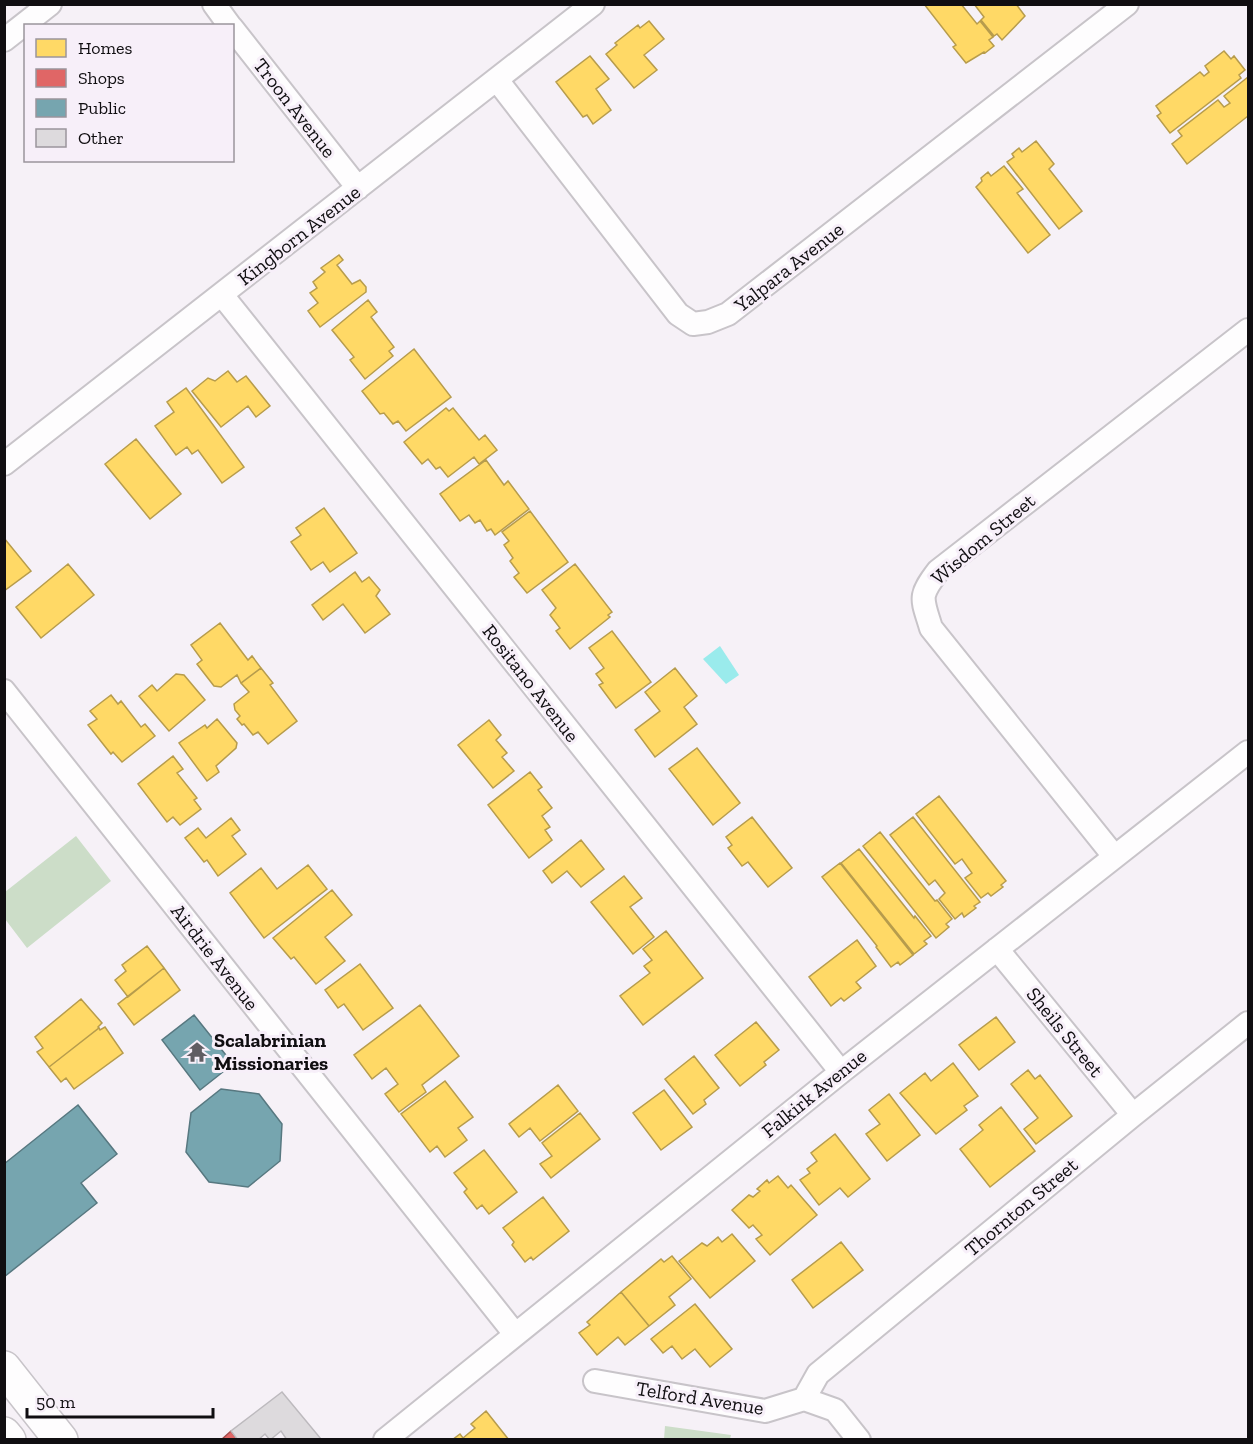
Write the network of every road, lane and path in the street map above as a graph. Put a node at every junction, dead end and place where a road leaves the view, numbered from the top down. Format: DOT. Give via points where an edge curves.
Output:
graph roads {
  1 [pos="50,4"];
  2 [pos="214,4"];
  3 [pos="593,4"];
  4 [pos="1127,4"];
  5 [pos="24,24"];
  6 [pos="24,24"];
  7 [pos="229,24"];
  8 [pos="234,31"];
  9 [pos="4,40"];
  10 [pos="497,80"];
  11 [pos="358,188"];
  12 [pos="222,295"];
  13 [pos="1248,330"];
  14 [pos="4,464"];
  15 [pos="4,692"];
  16 [pos="1248,752"];
  17 [pos="1114,856"];
  18 [pos="997,949"];
  19 [pos="1248,1023"];
  20 [pos="841,1072"];
  21 [pos="1133,1114"];
  22 [pos="515,1334"];
  23 [pos="4,1368"];
  24 [pos="595,1381"];
  25 [pos="804,1399"];
  26 [pos="4,1434"];
  27 [pos="9,1440"];
  28 [pos="62,1440"];
  29 [pos="385,1440"];
  30 [pos="859,1440"];
  1 -- 5 [label="street"];
  2 -- 7 [label="street, Troon Avenue"];
  3 -- 10 [label="street, Kingborn Avenue"];
  4 -- 10 [label="street, Yalpara Avenue" via="728,314 693,324 678,314"];
  6 -- 9 [label="street"];
  8 -- 11 [label="street, Troon Avenue"];
  10 -- 11 [label="street, Kingborn Avenue"];
  11 -- 12 [label="street, Kingborn Avenue"];
  12 -- 14 [label="street, Kingborn Avenue"];
  12 -- 20 [label="street, Rositano Avenue"];
  13 -- 17 [label="street, Wisdom Street" via="938,571 922,593 931,628"];
  15 -- 22 [label="street, Airdrie Avenue"];
  16 -- 17 [label="street, Falkirk Avenue"];
  17 -- 18 [label="street, Falkirk Avenue"];
  18 -- 20 [label="street, Falkirk Avenue"];
  18 -- 21 [label="street, Sheils Street"];
  19 -- 21 [label="street, Thornton Street"];
  20 -- 22 [label="street, Falkirk Avenue"];
  21 -- 25 [label="street, Thornton Street" via="818,1374"];
  22 -- 29 [label="street, Falkirk Avenue"];
  23 -- 28 [label="main road"];
  24 -- 25 [label="street, Telford Avenue" via="765,1411"];
  25 -- 30 [label="street" via="835,1410"];
  26 -- 27 [label="main road"];
}
